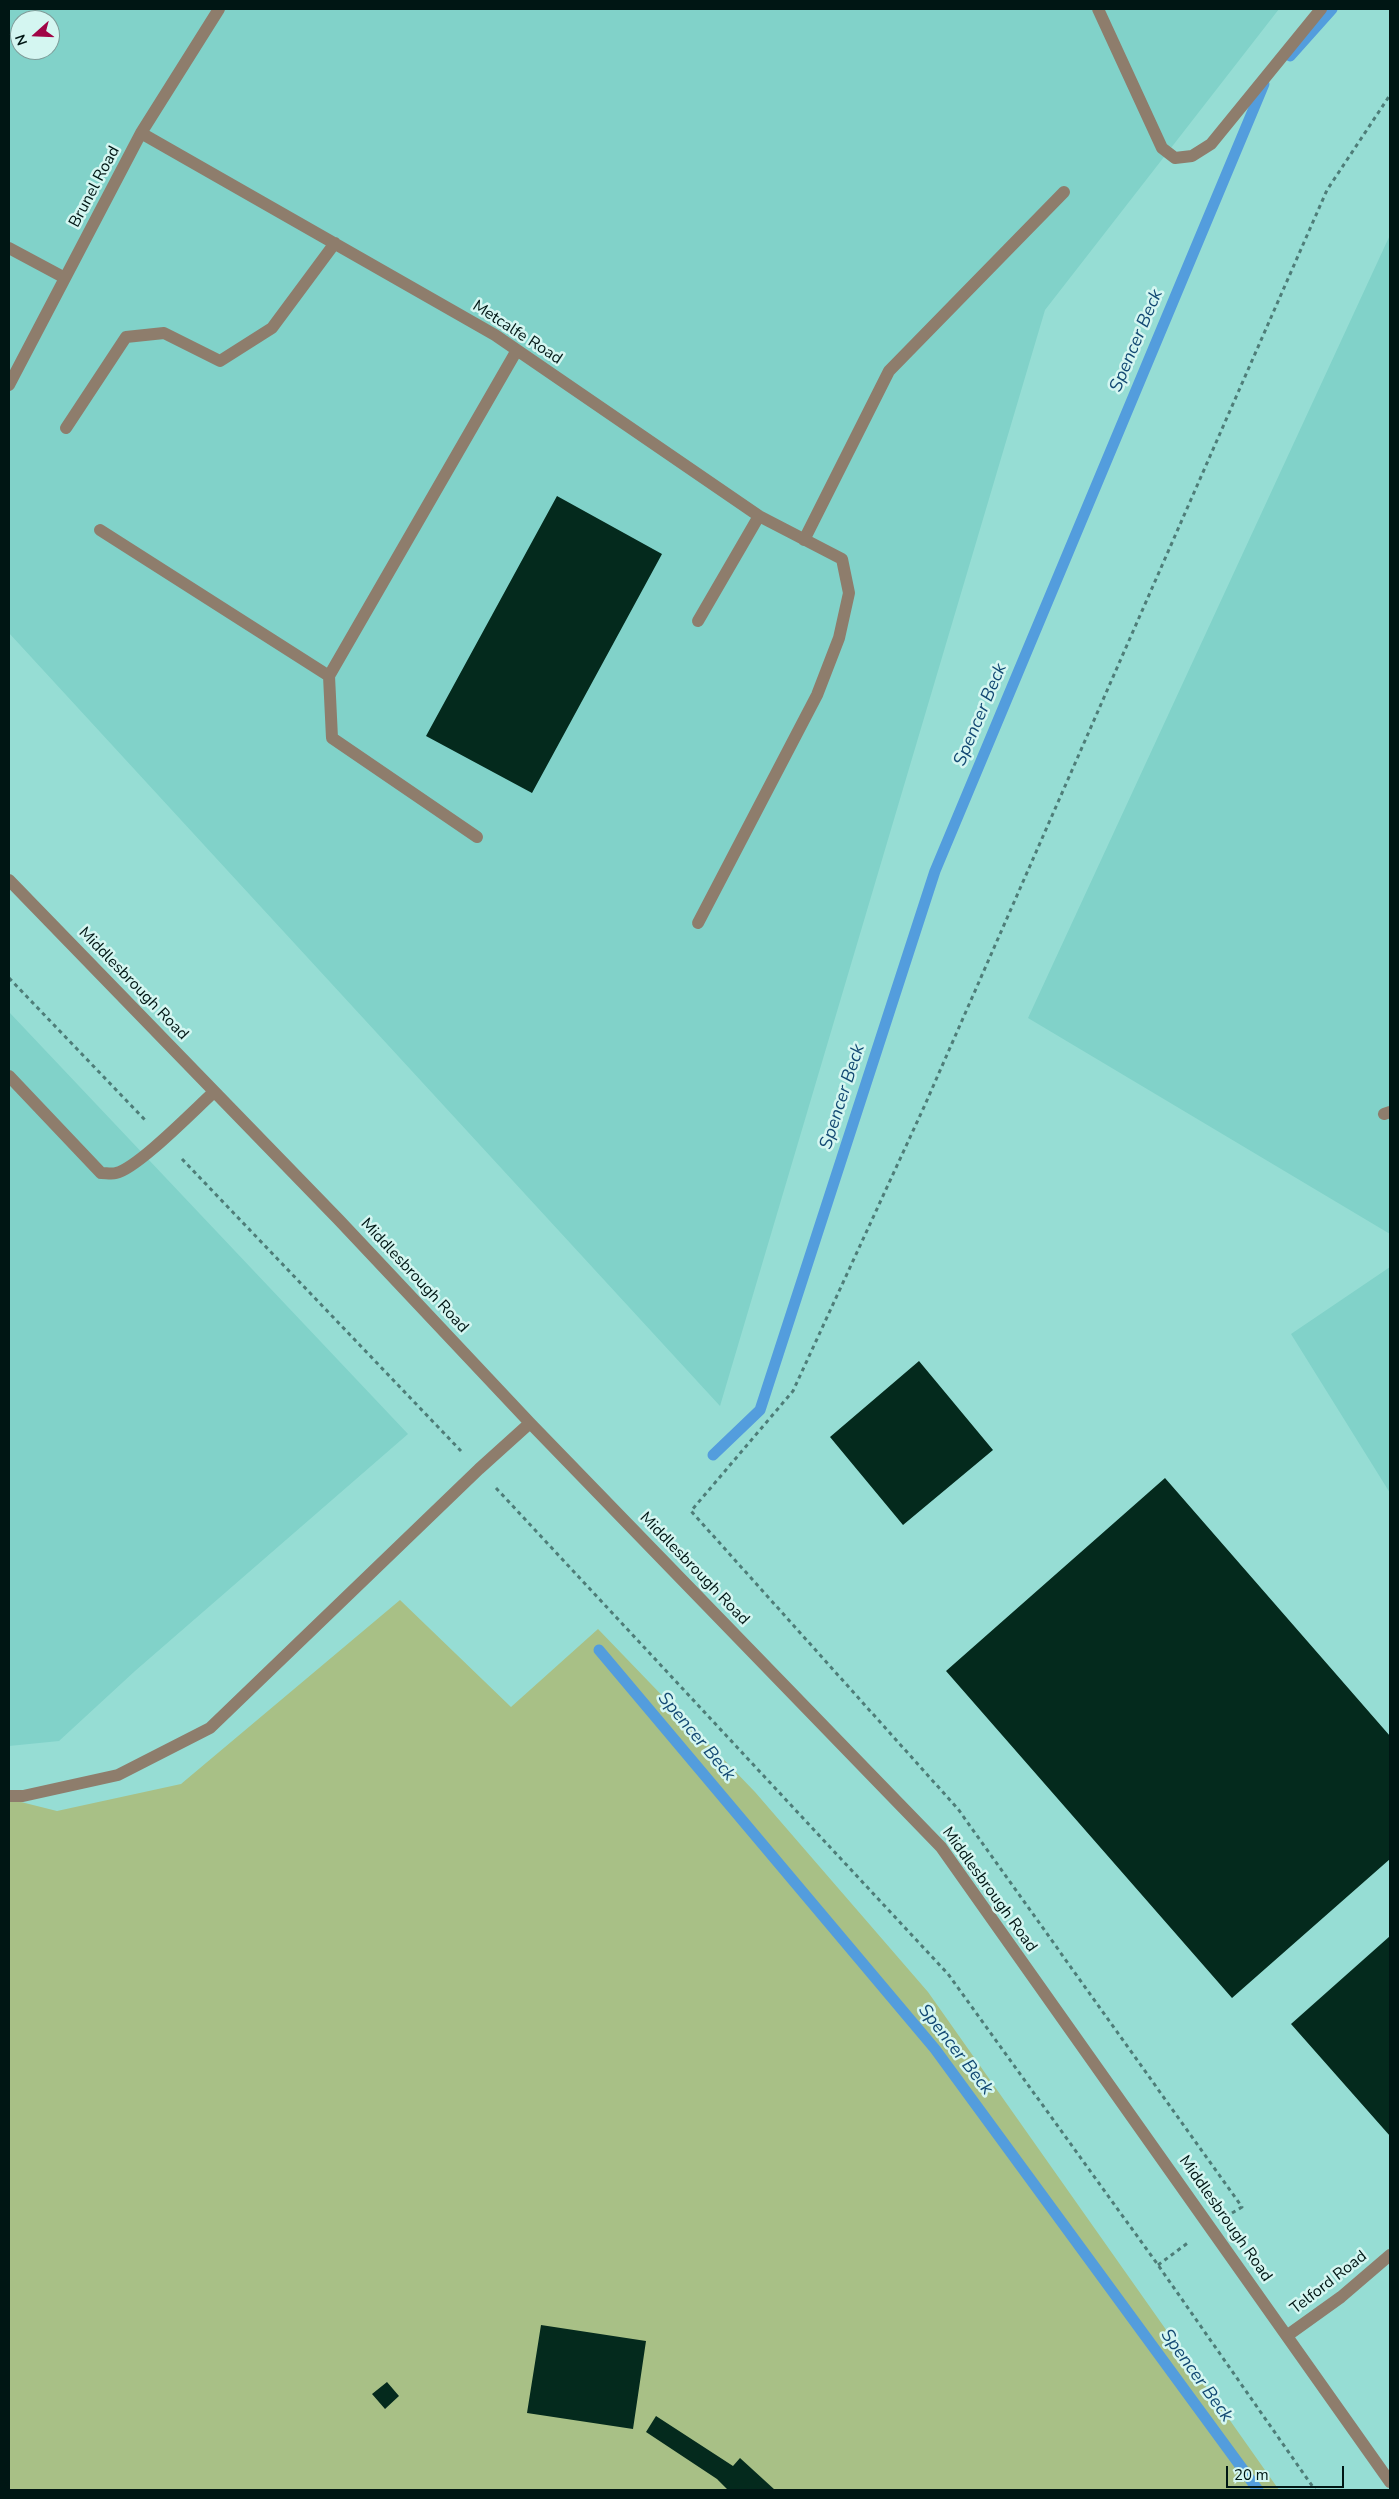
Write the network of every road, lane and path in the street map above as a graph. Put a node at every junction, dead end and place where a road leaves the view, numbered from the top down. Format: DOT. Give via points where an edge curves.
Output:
graph roads {
  1 [pos="219,9"];
  2 [pos="1098,9"];
  3 [pos="1321,9"];
  4 [pos="1390,95"];
  5 [pos="141,133"];
  6 [pos="1064,192"];
  7 [pos="335,243"];
  8 [pos="9,248"];
  9 [pos="65,278"];
  10 [pos="518,350"];
  11 [pos="9,385"];
  12 [pos="66,428"];
  13 [pos="759,516"];
  14 [pos="100,530"];
  15 [pos="804,540"];
  16 [pos="698,621"];
  17 [pos="329,676"];
  18 [pos="477,837"];
  19 [pos="9,880"];
  20 [pos="698,923"];
  21 [pos="9,978"];
  22 [pos="9,1076"];
  23 [pos="214,1092"];
  24 [pos="164,1139"];
  25 [pos="530,1423"];
  26 [pos="479,1469"];
  27 [pos="691,1511"];
  28 [pos="9,1796"];
  29 [pos="1390,2256"];
  30 [pos="1288,2335"];
  31 [pos="1390,2482"];
  32 [pos="1315,2490"];
  1 -- 5 [label="street, Brunel Road"];
  2 -- 3 [label="street" via="1162,148 1175,158 1192,156 1211,144"];
  4 -- 27 [label="path" via="1327,190 924,1107 793,1391"];
  5 -- 7 [label="street, Metcalfe Road"];
  5 -- 9 [label="street, Brunel Road"];
  6 -- 15 [label="street" via="889,371"];
  7 -- 10 [label="street, Metcalfe Road"];
  7 -- 12 [label="street" via="272,328 220,361 164,333 126,337"];
  8 -- 9 [label="street"];
  9 -- 11 [label="street, Brunel Road"];
  10 -- 13 [label="street, Metcalfe Road"];
  10 -- 17 [label="street"];
  13 -- 15 [label="street, Metcalfe Road"];
  13 -- 16 [label="street"];
  14 -- 17 [label="street"];
  15 -- 20 [label="street, Metcalfe Road" via="842,559 849,593 839,638 801,730"];
  17 -- 18 [label="street" via="332,738"];
  19 -- 23 [label="street, Middlesbrough Road"];
  21 -- 24 [label="path"];
  22 -- 24 [label="street" via="101,1173 117,1173"];
  23 -- 24 [label="street"];
  23 -- 25 [label="street, Middlesbrough Road"];
  24 -- 26 [label="path"];
  25 -- 26 [label="street"];
  25 -- 30 [label="street, Middlesbrough Road" via="941,1847"];
  26 -- 28 [label="street" via="210,1728 118,1775 23,1796"];
  26 -- 32 [label="path" via="948,1974"];
  29 -- 30 [label="street, Telford Road"];
  30 -- 31 [label="street, Middlesbrough Road"];
}
